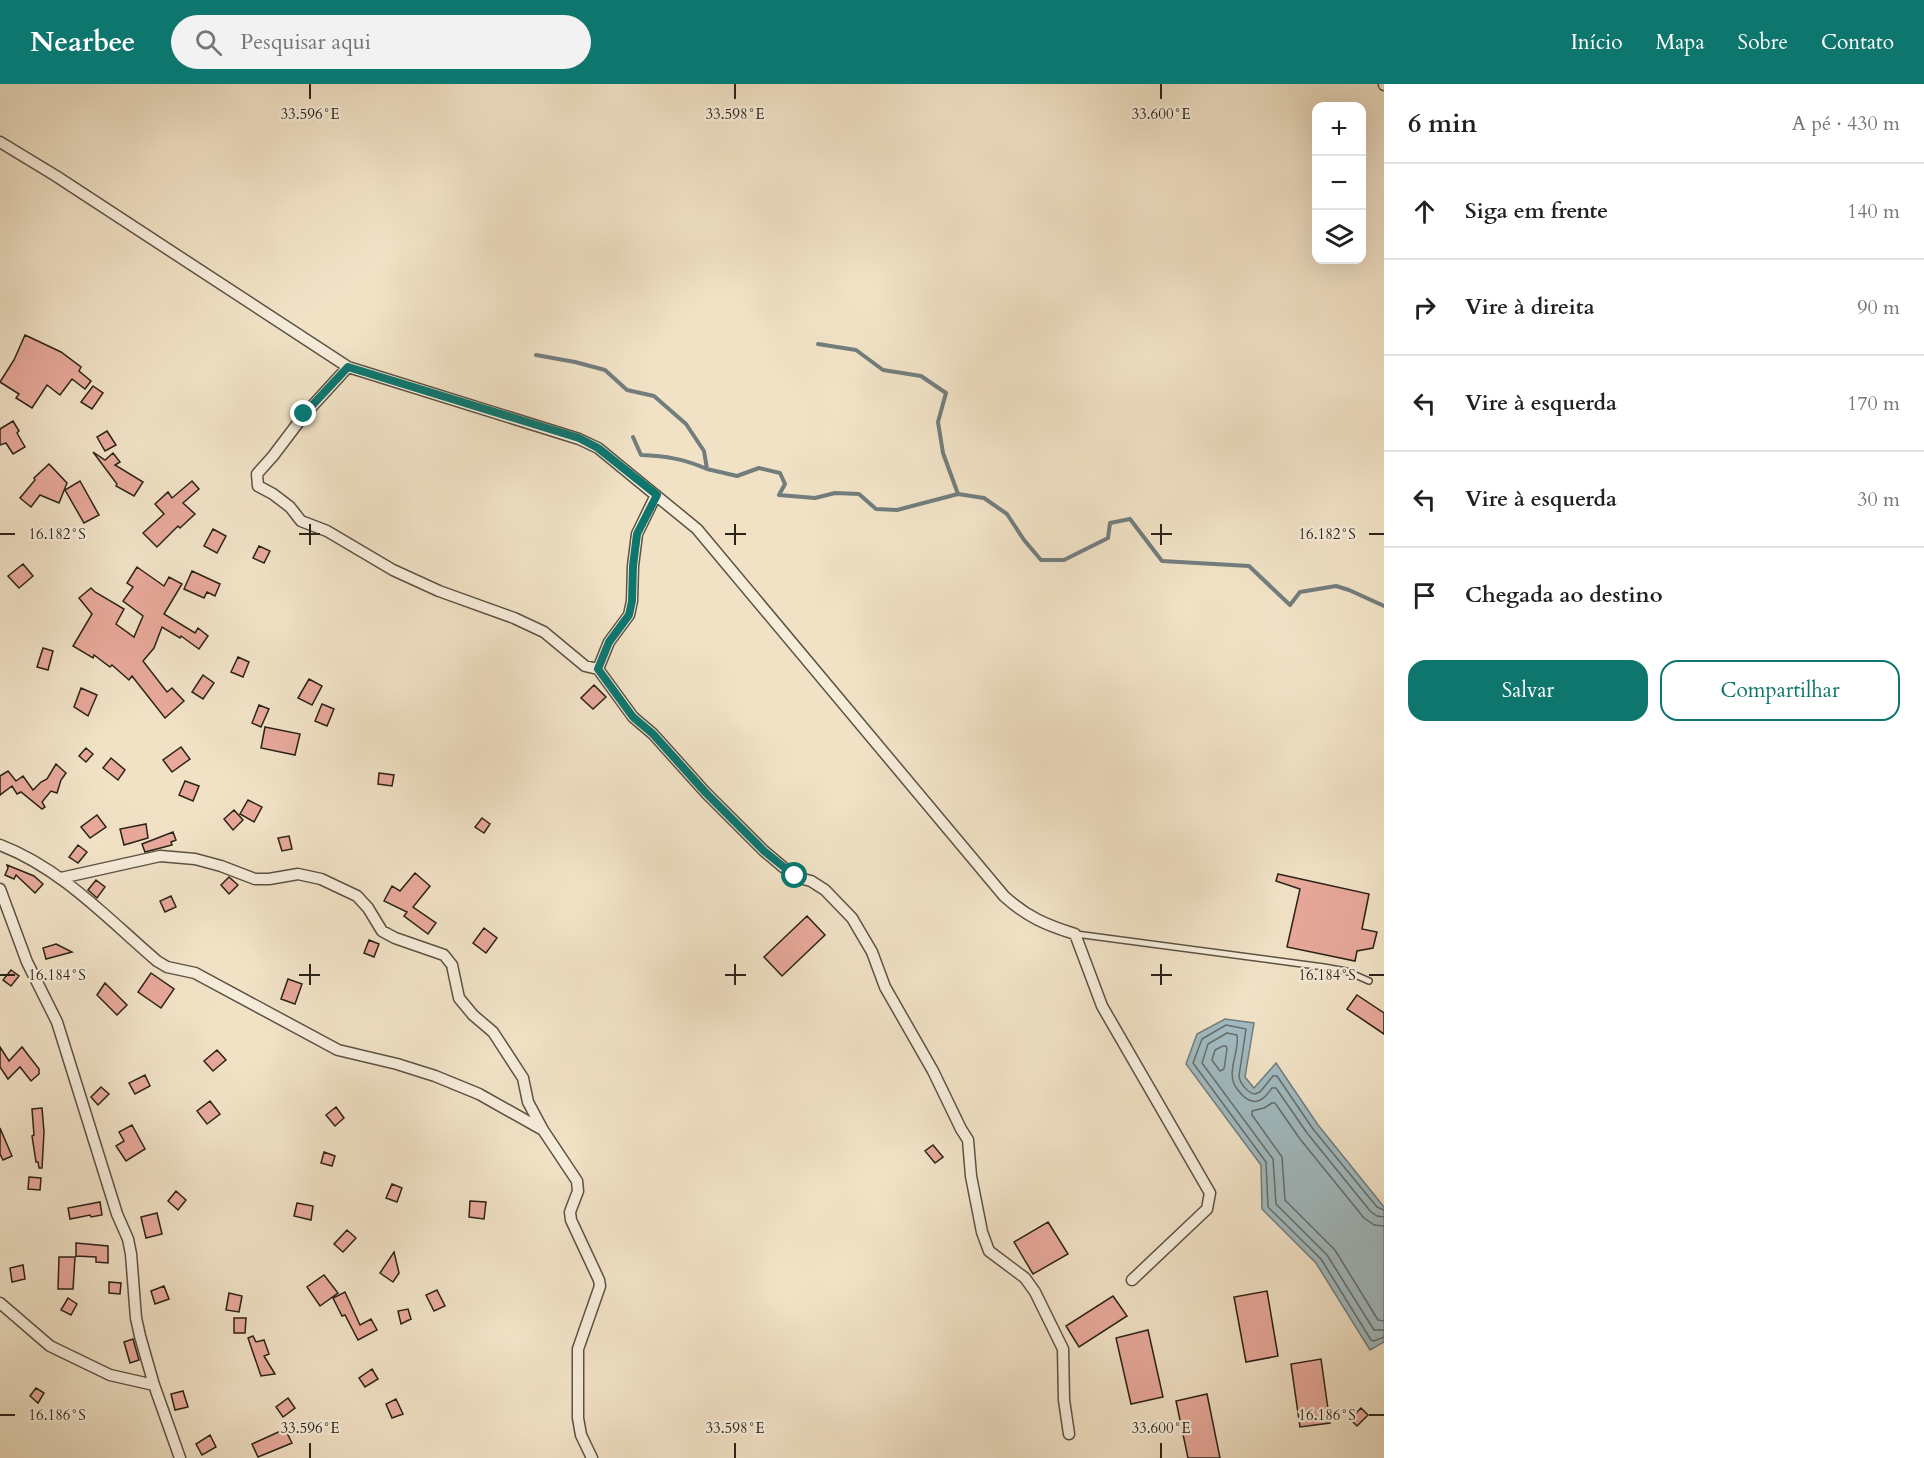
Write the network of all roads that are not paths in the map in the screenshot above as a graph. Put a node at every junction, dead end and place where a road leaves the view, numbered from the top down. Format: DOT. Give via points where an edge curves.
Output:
graph roads {
  1 [pos="0,142"];
  2 [pos="348,367"];
  3 [pos="657,495"];
  4 [pos="598,669"];
  5 [pos="0,844"];
  6 [pos="61,878"];
  7 [pos="0,890"];
  8 [pos="1075,934"];
  9 [pos="1369,981"];
  10 [pos="543,1130"];
  11 [pos="1132,1280"];
  12 [pos="0,1303"];
  13 [pos="154,1385"];
  14 [pos="1069,1434"];
  15 [pos="180,1458"];
  16 [pos="592,1458"];
  1 -- 2 [label="street"];
  2 -- 3 [label="street" via="579,438 598,448"];
  2 -- 4 [label="street" via="304,414 257,474 258,486 290,507 301,521 327,531 412,579 544,632 585,666"];
  3 -- 4 [label="street" via="637,534 629,615 609,642"];
  3 -- 8 [label="street" via="697,529 1004,896 1035,920"];
  4 -- 14 [label="street" via="633,717 764,851 795,876 825,890 852,918 968,1140 971,1176 989,1251 1025,1278 1063,1349"];
  5 -- 6 [label="street"];
  6 -- 10 [label="street" via="167,967 195,973 338,1050 435,1076 479,1094"];
  6 -- 10 [label="street" via="160,856 195,859 255,879 298,874 341,887 357,896 382,931 444,955 452,966 459,998 493,1032 523,1078 528,1102"];
  7 -- 13 [label="street" via="27,962 57,1022 128,1239 136,1318"];
  8 -- 9 [label="lane" via="1324,967"];
  8 -- 11 [label="street" via="1102,1006 1210,1193 1207,1209"];
  10 -- 16 [label="street" via="577,1181 570,1220 600,1286 578,1349 580,1436"];
  12 -- 13 [label="street" via="50,1346 110,1375"];
  13 -- 15 [label="street"];
}
